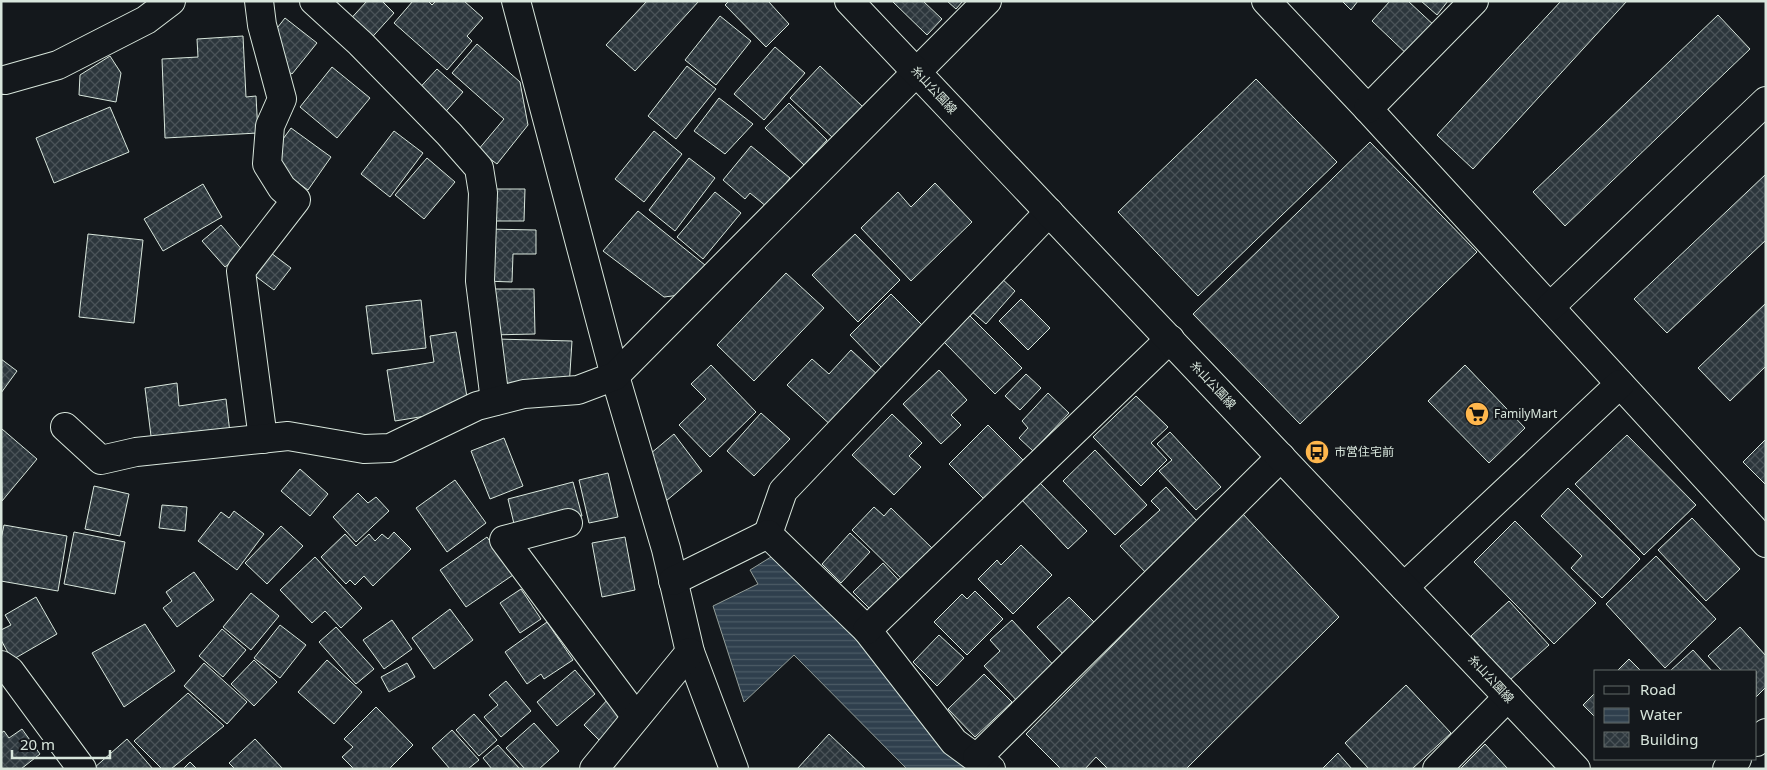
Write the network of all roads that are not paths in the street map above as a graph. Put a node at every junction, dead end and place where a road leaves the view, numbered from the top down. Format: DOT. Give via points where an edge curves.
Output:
graph roads {
  1 [pos="171,1"];
  2 [pos="259,1"];
  3 [pos="314,1"];
  4 [pos="516,1"];
  5 [pos="849,1"];
  6 [pos="987,1"];
  7 [pos="1266,1"];
  8 [pos="1474,1"];
  9 [pos="917,72"];
  10 [pos="5,80"];
  11 [pos="1766,101"];
  12 [pos="1368,109"];
  13 [pos="1049,212"];
  14 [pos="1550,307"];
  15 [pos="1170,339"];
  16 [pos="615,376"];
  17 [pos="1620,384"];
  18 [pos="495,402"];
  19 [pos="65,426"];
  20 [pos="263,439"];
  21 [pos="1281,457"];
  22 [pos="568,524"];
  23 [pos="768,534"];
  24 [pos="1766,543"];
  25 [pos="673,581"];
  26 [pos="1404,587"];
  27 [pos="867,630"];
  28 [pos="690,652"];
  29 [pos="1,665"];
  30 [pos="1508,697"];
  31 [pos="636,717"];
  32 [pos="1737,760"];
  33 [pos="984,764"];
  34 [pos="82,769"];
  35 [pos="594,769"];
  36 [pos="734,769"];
  37 [pos="1437,769"];
  38 [pos="1576,769"];
  39 [pos="1726,769"];
  1 -- 10 [label="street" via="146,20 58,65"];
  2 -- 20 [label="street" via="262,25 282,98 270,126 266,164 282,188 296,200 241,271"];
  3 -- 18 [label="street" via="360,43 479,168 483,193 480,281"];
  4 -- 16 [label="street"];
  5 -- 9 [label="street, 糸山公園線"];
  6 -- 9 [label="street"];
  7 -- 12 [label="street"];
  8 -- 12 [label="street"];
  9 -- 13 [label="street, 糸山公園線"];
  9 -- 16 [label="street"];
  11 -- 14 [label="street"];
  12 -- 14 [label="street"];
  13 -- 15 [label="street, 糸山公園線"];
  13 -- 23 [label="street" via="783,491"];
  14 -- 17 [label="street"];
  15 -- 21 [label="street, 糸山公園線"];
  15 -- 27 [label="street"];
  16 -- 18 [label="street" via="578,390 524,394"];
  16 -- 25 [label="street"];
  17 -- 24 [label="street"];
  17 -- 26 [label="street"];
  18 -- 20 [label="street" via="476,406 390,448 364,449 288,436"];
  19 -- 20 [label="street" via="101,460 136,452"];
  21 -- 26 [label="street, 糸山公園線"];
  21 -- 33 [label="street"];
  22 -- 31 [label="street" via="504,540"];
  23 -- 25 [label="street"];
  23 -- 27 [label="street"];
  25 -- 28 [label="street"];
  26 -- 30 [label="street, 糸山公園線"];
  27 -- 33 [label="street" via="954,742"];
  28 -- 31 [label="street"];
  28 -- 36 [label="street"];
  29 -- 34 [label="street" via="10,671"];
  30 -- 37 [label="street"];
  30 -- 38 [label="street, 糸山公園線"];
  31 -- 35 [label="street"];
  32 -- 39 [label="street"];
}
